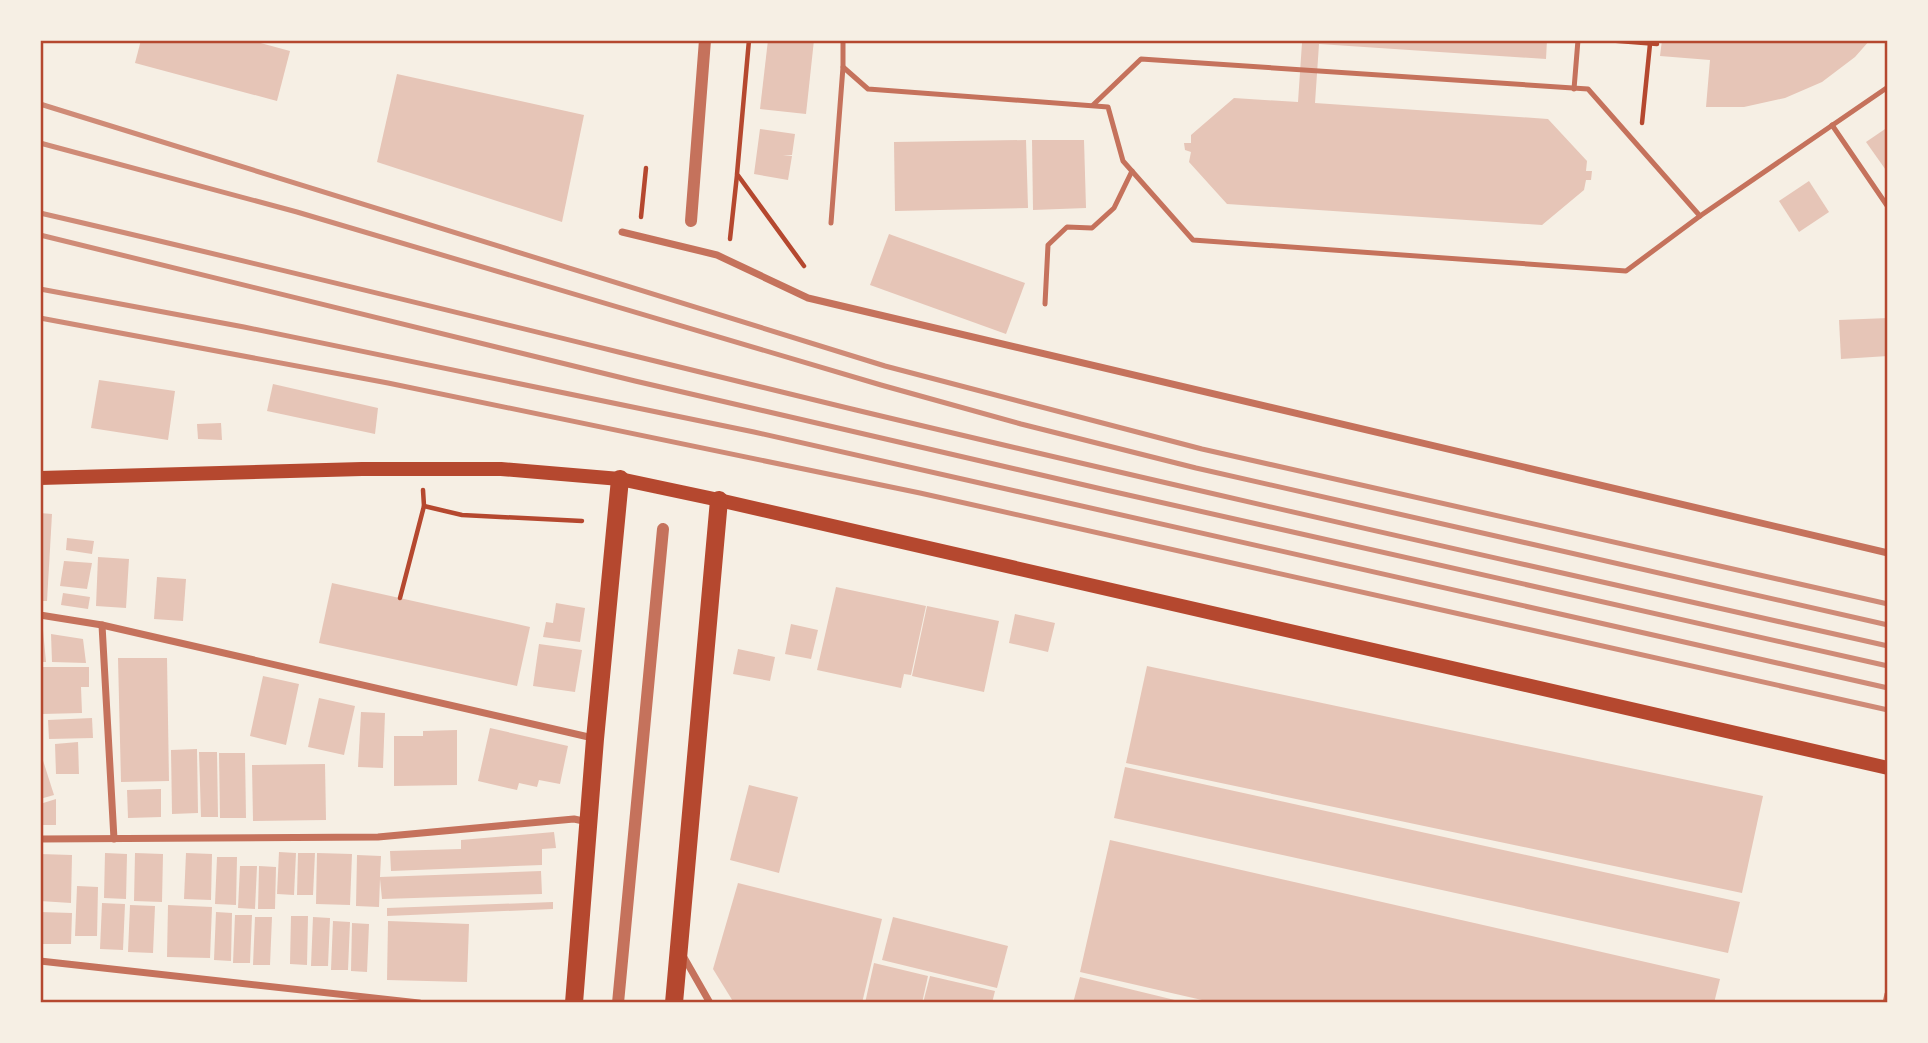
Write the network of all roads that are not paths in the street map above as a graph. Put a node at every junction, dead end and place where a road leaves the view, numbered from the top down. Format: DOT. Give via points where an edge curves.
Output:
graph roads {
  1 [pos="705,40"];
  2 [pos="844,40"];
  3 [pos="1578,40"];
  4 [pos="843,67"];
  5 [pos="1888,87"];
  6 [pos="1574,89"];
  7 [pos="1093,106"];
  8 [pos="1832,125"];
  9 [pos="1132,171"];
  10 [pos="1888,207"];
  11 [pos="1700,216"];
  12 [pos="691,220"];
  13 [pos="831,223"];
  14 [pos="621,232"];
  15 [pos="1045,304"];
  16 [pos="40,478"];
  17 [pos="620,479"];
  18 [pos="719,500"];
  19 [pos="663,529"];
  20 [pos="1888,553"];
  21 [pos="40,615"];
  22 [pos="102,625"];
  23 [pos="595,738"];
  24 [pos="1888,768"];
  25 [pos="588,822"];
  26 [pos="40,839"];
  27 [pos="114,839"];
  28 [pos="678,947"];
  29 [pos="40,961"];
  30 [pos="1888,994"];
  31 [pos="419,1003"];
  32 [pos="574,1003"];
  33 [pos="618,1003"];
  34 [pos="674,1003"];
  35 [pos="710,1003"];
  36 [pos="1886,1003"];
  1 -- 12 [label="street"];
  2 -- 4 [label="lane"];
  3 -- 6 [label="lane"];
  4 -- 7 [label="lane" via="868,89"];
  4 -- 13 [label="lane"];
  5 -- 8 [label="lane"];
  6 -- 7 [label="lane" via="1140,59"];
  6 -- 11 [label="lane" via="1588,89"];
  7 -- 9 [label="lane" via="1108,107 1123,160"];
  8 -- 10 [label="lane"];
  8 -- 11 [label="lane"];
  9 -- 11 [label="lane" via="1193,240 1626,271"];
  9 -- 15 [label="lane" via="1114,208 1092,228 1067,227 1048,245"];
  14 -- 20 [label="street" via="717,255 808,298"];
  16 -- 17 [label="main road" via="501,469"];
  17 -- 18 [label="main road"];
  17 -- 23 [label="main road"];
  18 -- 24 [label="main road"];
  18 -- 28 [label="main road"];
  19 -- 33 [label="street"];
  21 -- 22 [label="street"];
  22 -- 23 [label="street"];
  22 -- 27 [label="street"];
  23 -- 25 [label="main road"];
  25 -- 27 [label="street" via="574,819 378,836"];
  25 -- 32 [label="main road"];
  26 -- 27 [label="street"];
  28 -- 34 [label="main road"];
  28 -- 35 [label="street"];
  29 -- 31 [label="street"];
  30 -- 36 [label="street"];
}
